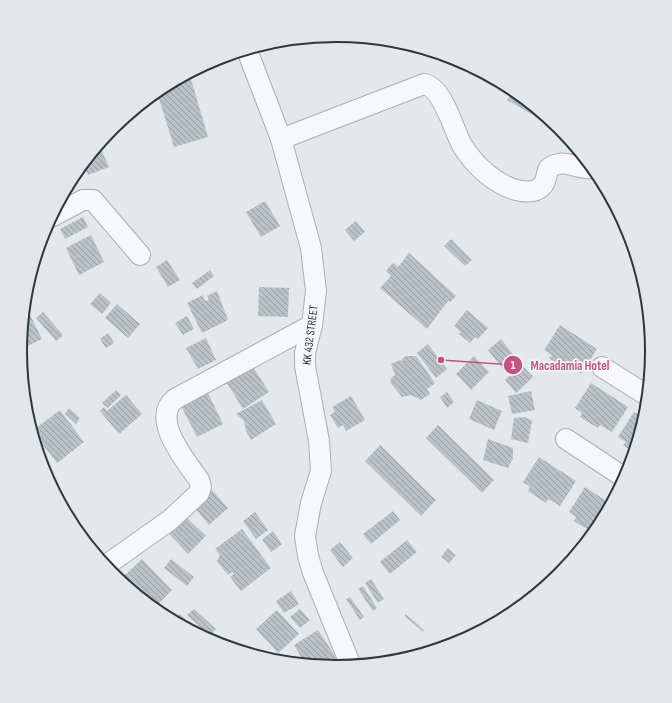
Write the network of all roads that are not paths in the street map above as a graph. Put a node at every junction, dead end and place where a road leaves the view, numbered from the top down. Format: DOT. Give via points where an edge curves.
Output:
graph roads {
  1 [pos="249,55"];
  2 [pos="281,139"];
  3 [pos="585,169"];
  4 [pos="61,212"];
  5 [pos="140,255"];
  6 [pos="312,325"];
  7 [pos="602,367"];
  8 [pos="642,392"];
  9 [pos="566,439"];
  10 [pos="619,474"];
  11 [pos="111,562"];
  12 [pos="349,660"];
  1 -- 2 [label="street, KK 432 STREET"];
  2 -- 3 [label="street" via="424,84 433,87 440,97 463,146 478,166 502,185 513,190 537,191 544,184 549,168 558,162"];
  2 -- 6 [label="street, KK 432 STREET" via="314,267 316,291"];
  4 -- 5 [label="street" via="83,200 93,200"];
  6 -- 11 [label="street" via="169,404 166,422 171,437 202,487 199,493 170,520"];
  6 -- 12 [label="street, KK 432 STREET" via="305,366 319,441 321,471 311,503 305,536 313,573"];
  7 -- 8 [label="street"];
  9 -- 10 [label="street"];
}
